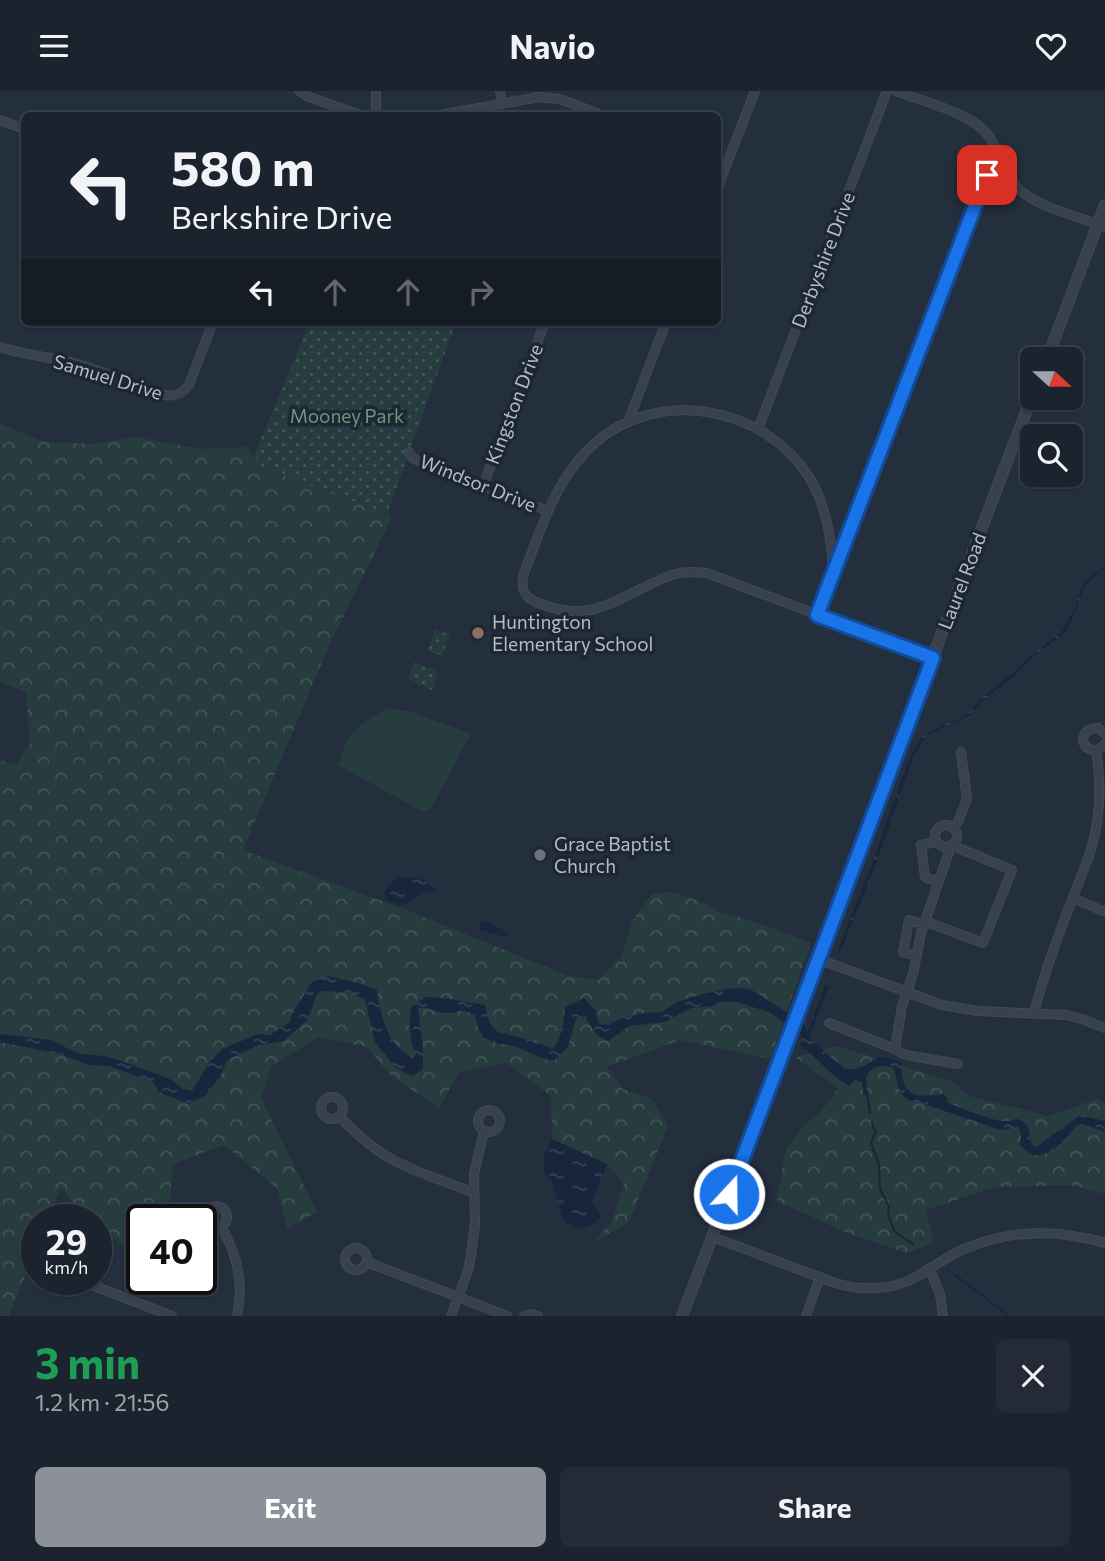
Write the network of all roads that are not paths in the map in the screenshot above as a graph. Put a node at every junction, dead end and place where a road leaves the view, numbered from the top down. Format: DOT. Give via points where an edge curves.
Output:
graph roads {
  1 [pos="299,91"];
  2 [pos="376,91"];
  3 [pos="500,91"];
  4 [pos="755,91"];
  5 [pos="887,91"];
  6 [pos="897,91"];
  7 [pos="502,104"];
  8 [pos="352,112"];
  9 [pos="376,112"];
  10 [pos="457,112"];
  11 [pos="593,112"];
  12 [pos="0,120"];
  13 [pos="21,128"];
  14 [pos="996,150"];
  15 [pos="722,162"];
  16 [pos="1105,205"];
  17 [pos="1101,225"];
  18 [pos="211,326"];
  19 [pos="543,326"];
  20 [pos="664,326"];
  21 [pos="0,347"];
  22 [pos="1052,347"];
  23 [pos="1027,410"];
  24 [pos="628,422"];
  25 [pos="758,429"];
  26 [pos="409,452"];
  27 [pos="483,486"];
  28 [pos="548,511"];
  29 [pos="833,574"];
  30 [pos="817,615"];
  31 [pos="933,658"];
  32 [pos="1105,734"];
  33 [pos="1105,744"];
  34 [pos="1096,750"];
  35 [pos="961,752"];
  36 [pos="954,828"];
  37 [pos="936,842"];
  38 [pos="953,845"];
  39 [pos="938,882"];
  40 [pos="1073,898"];
  41 [pos="1105,912"];
  42 [pos="924,922"];
  43 [pos="917,955"];
  44 [pos="818,959"];
  45 [pos="906,993"];
  46 [pos="1034,1013"];
  47 [pos="829,1023"];
  48 [pos="1105,1028"];
  49 [pos="895,1049"];
  50 [pos="958,1063"];
  51 [pos="339,1117"];
  52 [pos="484,1131"];
  53 [pos="474,1193"];
  54 [pos="221,1227"];
  55 [pos="713,1237"];
  56 [pos="1105,1243"];
  57 [pos="367,1262"];
  58 [pos="929,1268"];
  59 [pos="820,1277"];
  60 [pos="112,1293"];
  61 [pos="458,1297"];
  62 [pos="172,1316"];
  63 [pos="237,1316"];
  64 [pos="451,1316"];
  65 [pos="507,1316"];
  66 [pos="524,1316"];
  67 [pos="538,1316"];
  68 [pos="682,1316"];
  69 [pos="806,1316"];
  70 [pos="943,1316"];
  1 -- 8 [label="street"];
  2 -- 9 [label="street"];
  3 -- 7 [label="street"];
  4 -- 15 [label="street"];
  5 -- 25 [label="street, Derbyshire Drive"];
  6 -- 14 [label="street" via="974,121"];
  7 -- 10 [label="street"];
  7 -- 11 [label="street" via="549,97"];
  12 -- 13 [label="street"];
  14 -- 17 [label="street" via="1010,179 1028,196"];
  14 -- 29 [label="street"];
  16 -- 17 [label="street"];
  17 -- 22 [label="street"];
  18 -- 21 [label="street, Samuel Drive" via="189,385 173,396 71,362"];
  19 -- 27 [label="street, Kingston Drive"];
  20 -- 24 [label="street"];
  23 -- 31 [label="street, Laurel Road"];
  24 -- 25 [label="street" via="670,411 698,410"];
  24 -- 28 [label="street" via="578,460"];
  25 -- 29 [label="street" via="793,457 813,485 827,525"];
  26 -- 27 [label="street, Windsor Drive" via="420,462"];
  27 -- 28 [label="street, Windsor Drive"];
  28 -- 30 [label="street" via="522,584 525,595 538,603 564,611 587,611 673,575 701,572"];
  29 -- 30 [label="street"];
  30 -- 31 [label="street"];
  31 -- 44 [label="street, Laurel Road"];
  32 -- 34 [label="street" via="1094,727 1085,733 1086,747"];
  33 -- 34 [label="street"];
  34 -- 40 [label="street" via="1099,818"];
  35 -- 36 [label="street" via="967,799"];
  36 -- 37 [label="street" via="940,827"];
  36 -- 38 [label="street" via="957,838"];
  37 -- 38 [label="street" via="944,847"];
  37 -- 39 [label="street" via="921,845 925,877"];
  38 -- 39 [label="street"];
  38 -- 42 [label="street" via="1012,870 983,943"];
  39 -- 42 [label="street"];
  40 -- 41 [label="street"];
  40 -- 46 [label="street"];
  42 -- 43 [label="street"];
  42 -- 43 [label="street" via="909,920 903,952"];
  43 -- 45 [label="street"];
  44 -- 45 [label="street"];
  44 -- 55 [label="street, Laurel Road"];
  45 -- 46 [label="street" via="960,1009"];
  45 -- 49 [label="street"];
  46 -- 48 [label="street" via="1066,1015"];
  47 -- 49 [label="street"];
  49 -- 50 [label="street"];
  51 -- 53 [label="street" via="387,1156"];
  52 -- 53 [label="street"];
  53 -- 61 [label="street" via="474,1241"];
  54 -- 63 [label="street" via="241,1286"];
  55 -- 59 [label="street"];
  55 -- 68 [label="street, Laurel Road"];
  56 -- 58 [label="street" via="1056,1233 1004,1236 956,1252"];
  57 -- 61 [label="street"];
  58 -- 59 [label="street" via="896,1285 870,1289"];
  58 -- 70 [label="street"];
  59 -- 69 [label="street"];
  60 -- 62 [label="street"];
  61 -- 64 [label="street"];
  61 -- 65 [label="street"];
  66 -- 67 [label="street"];
}
